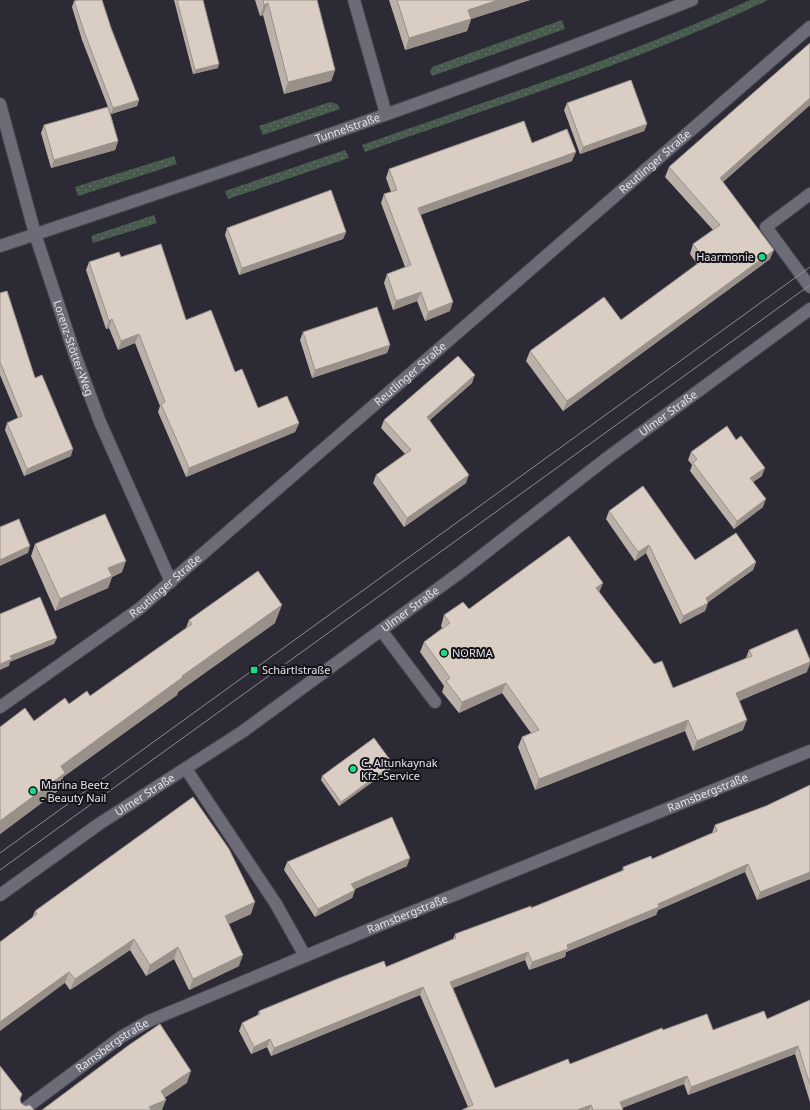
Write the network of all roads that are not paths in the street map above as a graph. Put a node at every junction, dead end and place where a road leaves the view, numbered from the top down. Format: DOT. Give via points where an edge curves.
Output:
graph roads {
  1 [pos="354,0"];
  2 [pos="692,0"];
  3 [pos="810,27"];
  4 [pos="0,104"];
  5 [pos="386,114"];
  6 [pos="810,194"];
  7 [pos="35,234"];
  8 [pos="0,246"];
  9 [pos="810,286"];
  10 [pos="810,309"];
  11 [pos="171,582"];
  12 [pos="381,630"];
  13 [pos="435,702"];
  14 [pos="0,707"];
  15 [pos="810,751"];
  16 [pos="186,769"];
  17 [pos="0,895"];
  18 [pos="305,956"];
  19 [pos="23,1110"];
  1 -- 5 [label="street"];
  2 -- 5 [label="street, Tunnelstraße"];
  3 -- 11 [label="street, Reutlinger Straße"];
  4 -- 7 [label="street, Lorenz-Stötter-Weg"];
  5 -- 7 [label="street, Tunnelstraße"];
  6 -- 9 [label="street" via="766,227"];
  7 -- 8 [label="street, Tunnelstraße"];
  7 -- 11 [label="street, Lorenz-Stötter-Weg" via="89,392"];
  10 -- 12 [label="street, Ulmer Straße" via="607,458 462,572"];
  11 -- 14 [label="street, Reutlinger Straße" via="139,609"];
  12 -- 13 [label="street"];
  12 -- 16 [label="street, Ulmer Straße" via="242,732"];
  15 -- 18 [label="street, Ramsbergstraße"];
  16 -- 17 [label="street, Ulmer Straße" via="99,824"];
  16 -- 18 [label="street" via="276,904"];
  18 -- 19 [label="street, Ramsbergstraße" via="149,1021 121,1037"];
}
